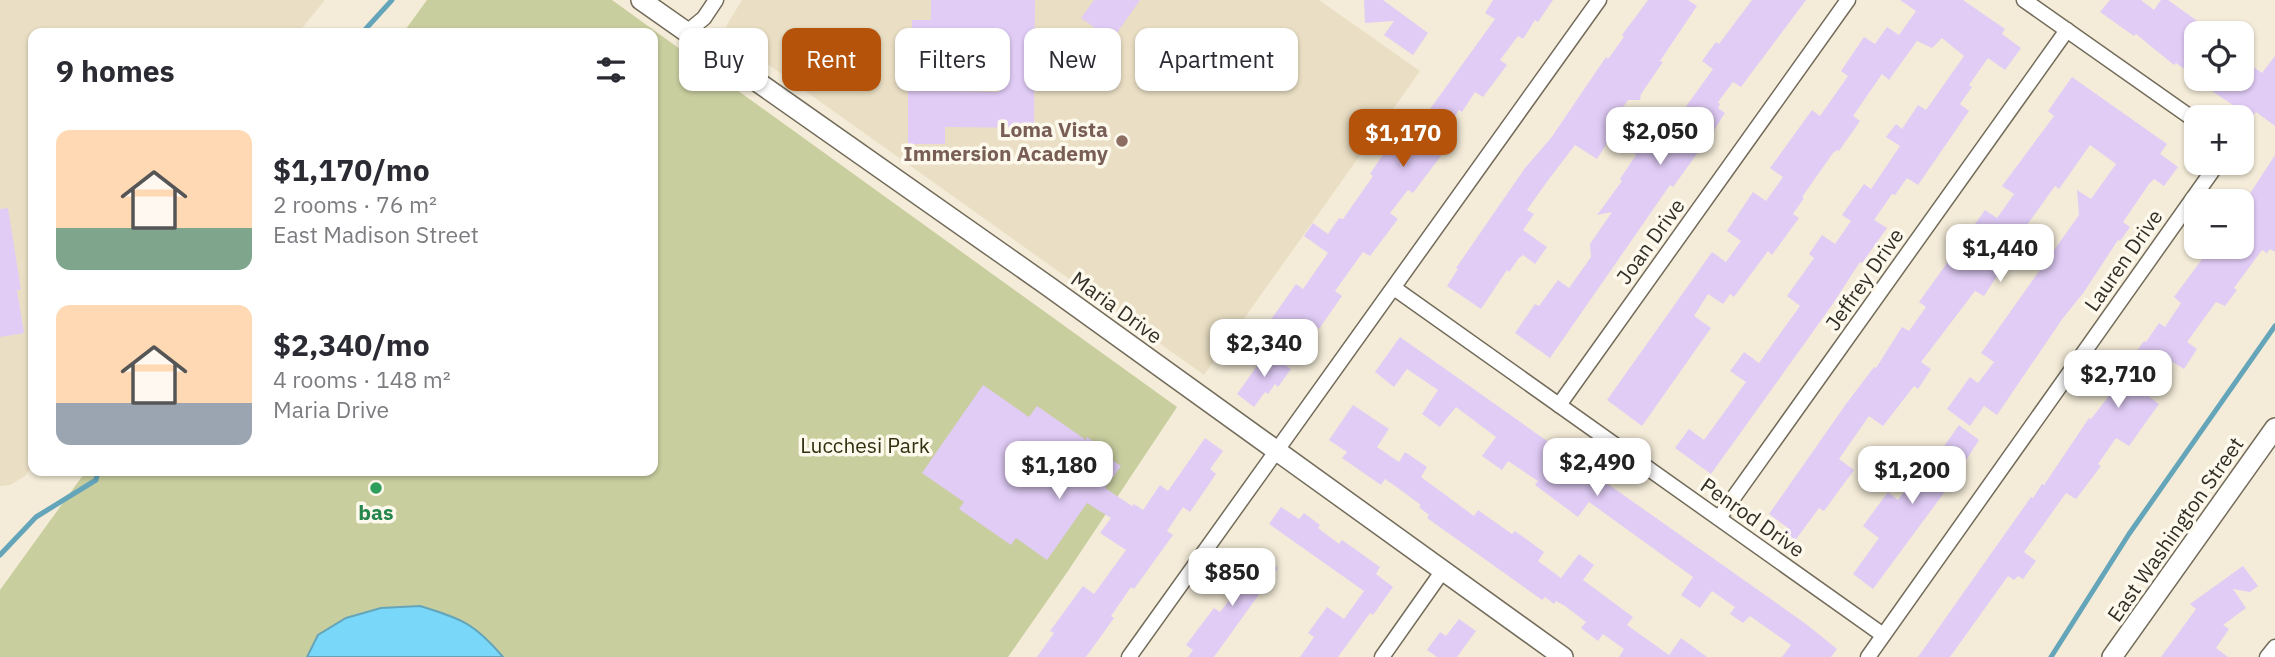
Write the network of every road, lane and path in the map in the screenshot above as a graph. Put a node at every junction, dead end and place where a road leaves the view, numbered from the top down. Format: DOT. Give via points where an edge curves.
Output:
graph roads {
  1 [pos="641,0"];
  2 [pos="716,0"];
  3 [pos="1599,0"];
  4 [pos="1848,0"];
  5 [pos="2024,0"];
  6 [pos="681,28"];
  7 [pos="692,28"];
  8 [pos="2067,30"];
  9 [pos="768,89"];
  10 [pos="2184,113"];
  11 [pos="2209,175"];
  12 [pos="1394,288"];
  13 [pos="1559,405"];
  14 [pos="2275,428"];
  15 [pos="1276,451"];
  16 [pos="1719,518"];
  17 [pos="1444,569"];
  18 [pos="1883,635"];
  19 [pos="2275,647"];
  20 [pos="1129,657"];
  21 [pos="1382,657"];
  22 [pos="1563,657"];
  23 [pos="1868,657"];
  24 [pos="2112,657"];
  25 [pos="2267,657"];
  1 -- 6 [label="street, Maria Drive"];
  2 -- 7 [label="street"];
  3 -- 12 [label="street"];
  4 -- 13 [label="street, Joan Drive"];
  5 -- 8 [label="street"];
  8 -- 10 [label="street"];
  8 -- 16 [label="street, Jeffrey Drive"];
  9 -- 15 [label="street, Maria Drive"];
  11 -- 18 [label="street, Lauren Drive"];
  12 -- 13 [label="street, Penrod Drive"];
  12 -- 15 [label="street"];
  13 -- 16 [label="street, Penrod Drive"];
  14 -- 24 [label="street, East Washington Street"];
  15 -- 17 [label="street, Maria Drive"];
  15 -- 20 [label="street"];
  16 -- 18 [label="street, Penrod Drive"];
  17 -- 21 [label="street"];
  17 -- 22 [label="street, Maria Drive"];
  18 -- 23 [label="street, Lauren Drive"];
  19 -- 25 [label="street"];
}
